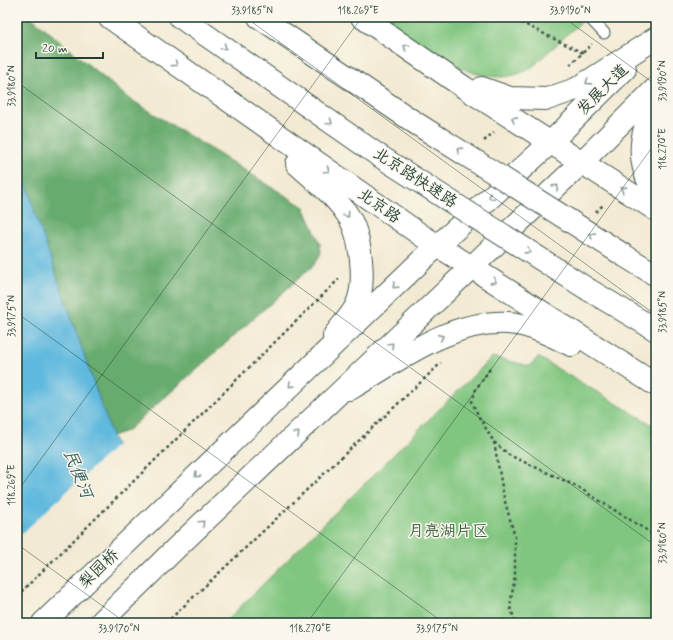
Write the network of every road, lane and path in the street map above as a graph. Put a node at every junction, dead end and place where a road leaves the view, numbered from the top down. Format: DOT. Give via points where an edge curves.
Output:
graph roads {
  1 [pos="109,17"];
  2 [pos="180,17"];
  3 [pos="258,17"];
  4 [pos="362,17"];
  5 [pos="510,17"];
  6 [pos="589,17"];
  7 [pos="604,33"];
  8 [pos="656,38"];
  9 [pos="583,53"];
  10 [pos="424,59"];
  11 [pos="193,77"];
  12 [pos="656,88"];
  13 [pos="656,105"];
  14 [pos="550,142"];
  15 [pos="581,163"];
  16 [pos="656,196"];
  17 [pos="656,210"];
  18 [pos="438,246"];
  19 [pos="360,259"];
  20 [pos="473,268"];
  21 [pos="656,274"];
  22 [pos="656,330"];
  23 [pos="442,362"];
  24 [pos="313,365"];
  25 [pos="490,369"];
  26 [pos="656,385"];
  27 [pos="335,398"];
  28 [pos="494,442"];
  29 [pos="656,536"];
  30 [pos="17,596"];
  31 [pos="42,623"];
  32 [pos="100,623"];
  33 [pos="166,623"];
  34 [pos="516,623"];
  1 -- 11 [label="main road, 北京路, one-way"];
  2 -- 22 [label="main road, 北京路快速路, one-way, bridge" via="378,155"];
  21 -- 3 [label="main road, one-way, bridge" via="414,122"];
  10 -- 4 [label="main road, one-way"];
  5 -- 9 [label="path"];
  6 -- 7 [label="lane"];
  8 -- 10 [label="main road, one-way" via="576,89 547,99 510,98 477,86"];
  8 -- 14 [label="main road, 发展大道"];
  14 -- 10 [label="main road, one-way"];
  11 -- 18 [label="main road, 北京路, one-way"];
  11 -- 19 [label="main road, one-way" via="322,186 348,214 356,231"];
  12 -- 15 [label="main road"];
  13 -- 16 [label="main road" via="644,131 640,152 647,179"];
  14 -- 15 [label="main road"];
  14 -- 18 [label="main road, 发展大道, one-way"];
  17 -- 15 [label="main road, one-way"];
  20 -- 15 [label="main road, one-way"];
  18 -- 20 [label="main road, 北京路"];
  18 -- 24 [label="main road, 发展大道, one-way"];
  19 -- 24 [label="main road" via="363,272 356,306"];
  19 -- 30 [label="path"];
  20 -- 26 [label="main road, 北京路, one-way"];
  27 -- 20 [label="main road, one-way"];
  23 -- 33 [label="path"];
  24 -- 31 [label="main road, 梨园桥, one-way"];
  25 -- 28 [label="path" via="476,389 472,402"];
  27 -- 26 [label="main road, one-way" via="425,344 456,330 508,323 546,332"];
  32 -- 27 [label="main road, one-way"];
  28 -- 29 [label="path" via="508,455 576,486"];
  28 -- 34 [label="path" via="504,498 515,538 515,575 510,607"];
}
